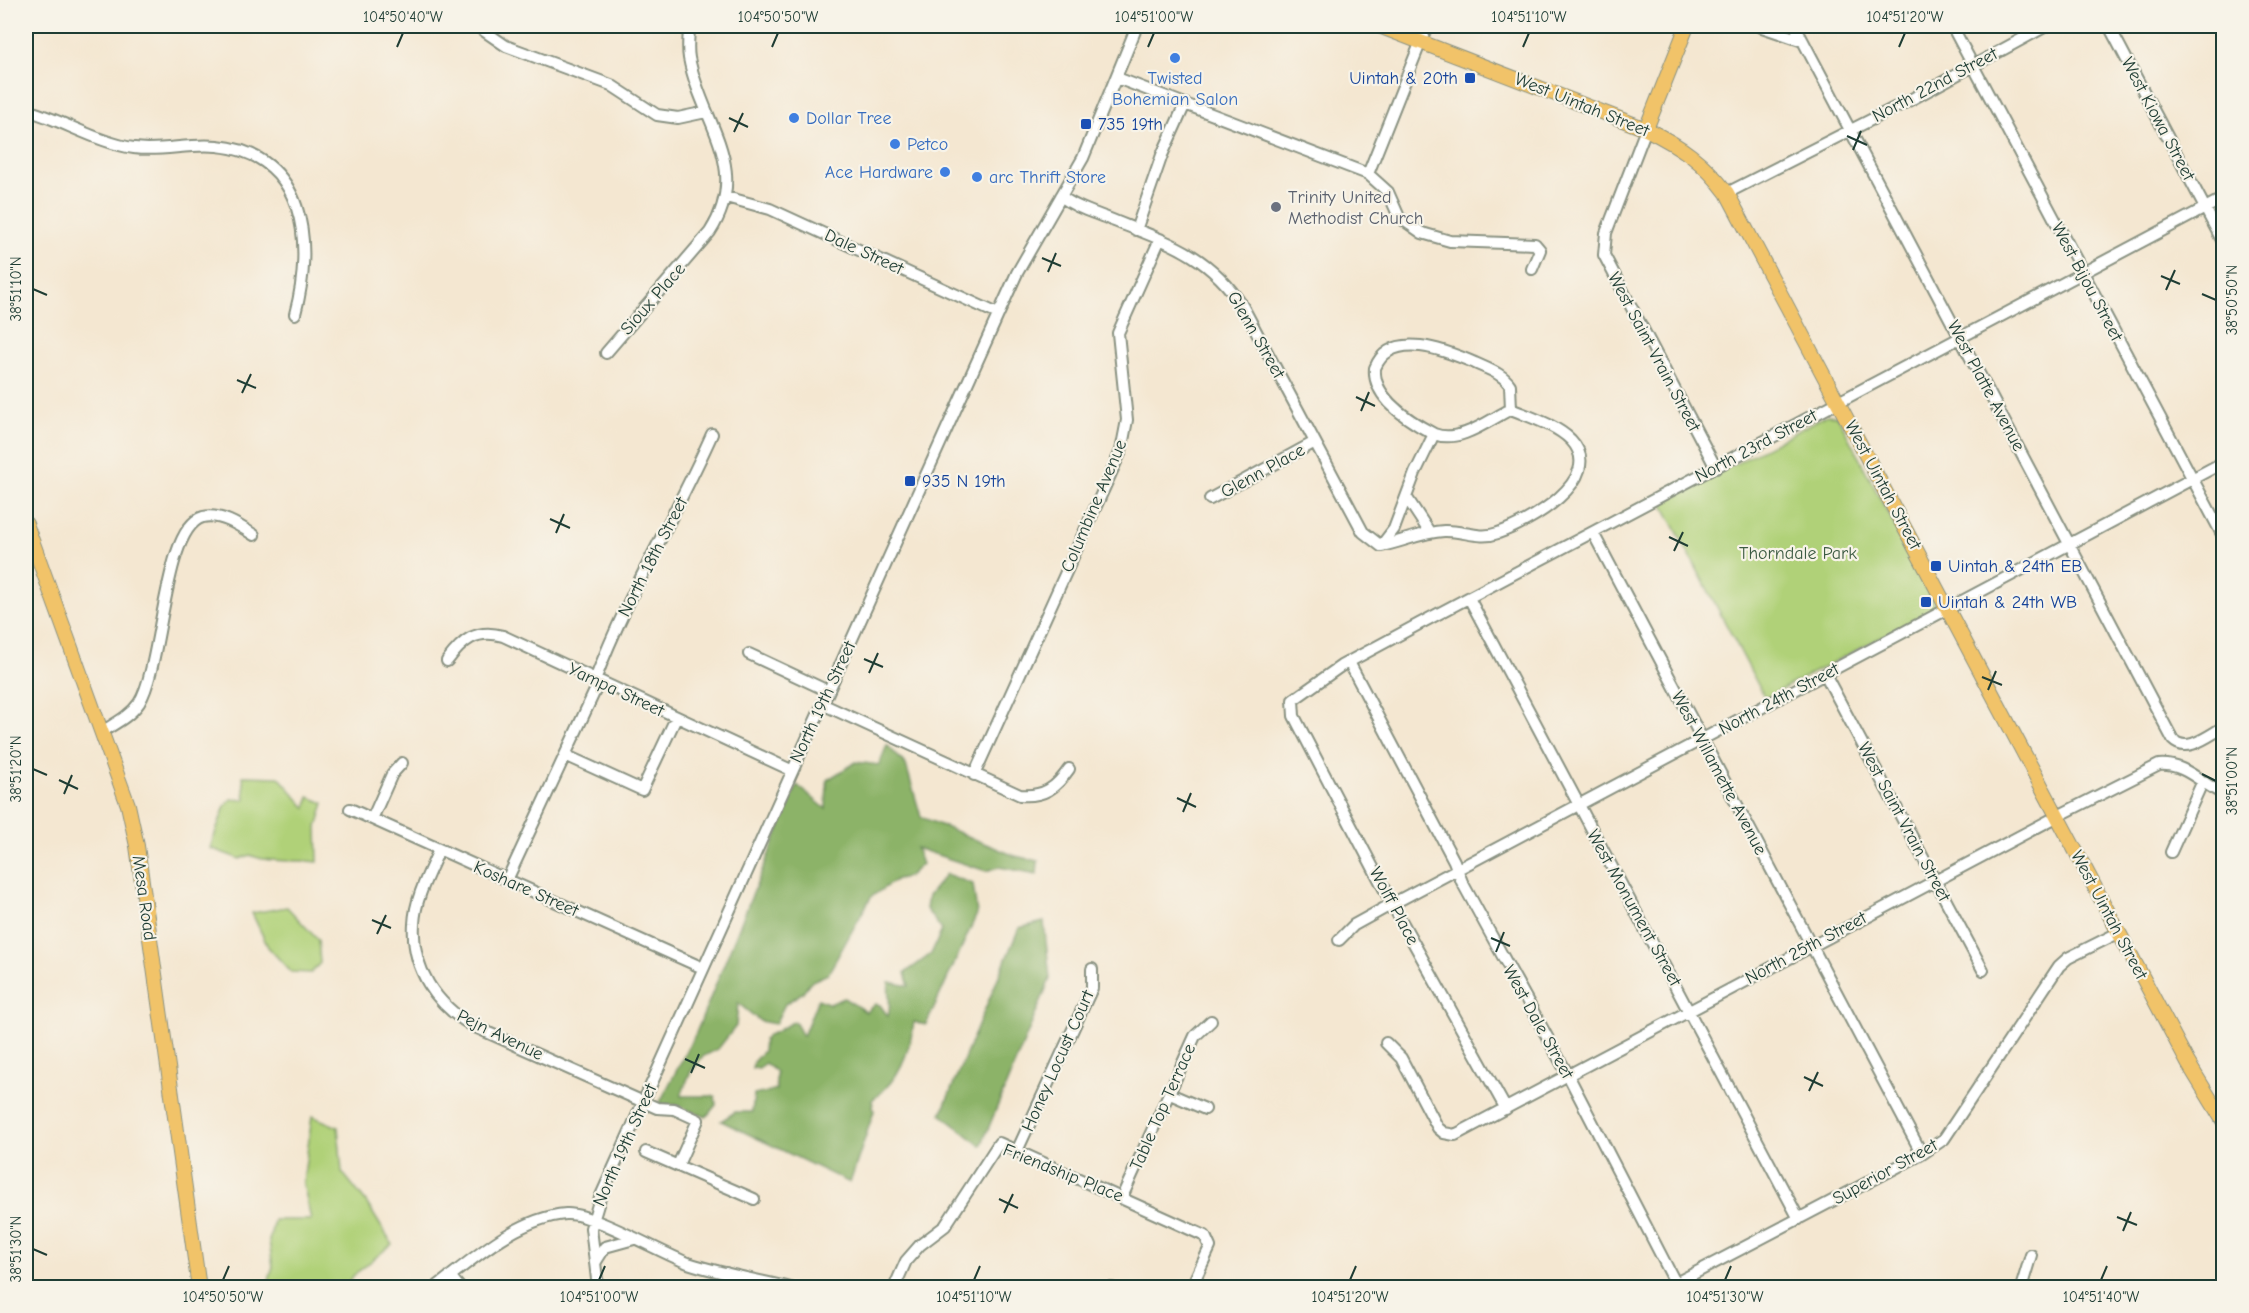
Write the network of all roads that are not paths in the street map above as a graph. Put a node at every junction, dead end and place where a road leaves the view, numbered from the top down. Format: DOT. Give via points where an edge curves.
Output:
graph roads {
  1 [pos="477,26"];
  2 [pos="689,26"];
  3 [pos="1137,26"];
  4 [pos="1379,26"];
  5 [pos="1426,26"];
  6 [pos="1687,26"];
  7 [pos="1759,26"];
  8 [pos="1795,26"];
  9 [pos="1952,26"];
  10 [pos="2046,26"];
  11 [pos="2109,26"];
  12 [pos="1803,41"];
  13 [pos="1420,42"];
  14 [pos="1973,64"];
  15 [pos="1117,78"];
  16 [pos="1185,104"];
  17 [pos="26,110"];
  18 [pos="706,112"];
  19 [pos="1646,129"];
  20 [pos="1851,130"];
  21 [pos="1368,174"];
  22 [pos="1727,193"];
  23 [pos="1061,196"];
  24 [pos="726,197"];
  25 [pos="2223,198"];
  26 [pos="2204,208"];
  27 [pos="1136,230"];
  28 [pos="1160,239"];
  29 [pos="2223,244"];
  30 [pos="1532,269"];
  31 [pos="2081,272"];
  32 [pos="295,314"];
  33 [pos="998,314"];
  34 [pos="1960,338"];
  35 [pos="606,353"];
  36 [pos="1839,401"];
  37 [pos="1511,408"];
  38 [pos="712,434"];
  39 [pos="1434,434"];
  40 [pos="1315,442"];
  41 [pos="2223,462"];
  42 [pos="1716,468"];
  43 [pos="2192,478"];
  44 [pos="1407,498"];
  45 [pos="1210,499"];
  46 [pos="26,524"];
  47 [pos="1430,533"];
  48 [pos="1593,533"];
  49 [pos="254,535"];
  50 [pos="2223,538"];
  51 [pos="2070,542"];
  52 [pos="1381,546"];
  53 [pos="1470,598"];
  54 [pos="1948,609"];
  55 [pos="749,654"];
  56 [pos="447,661"];
  57 [pos="1349,662"];
  58 [pos="1825,674"];
  59 [pos="597,681"];
  60 [pos="828,691"];
  61 [pos="1293,700"];
  62 [pos="822,704"];
  63 [pos="676,718"];
  64 [pos="2223,727"];
  65 [pos="103,730"];
  66 [pos="1701,741"];
  67 [pos="565,755"];
  68 [pos="402,763"];
  69 [pos="791,770"];
  70 [pos="1070,770"];
  71 [pos="974,775"];
  72 [pos="2202,783"];
  73 [pos="2223,794"];
  74 [pos="1579,806"];
  75 [pos="350,809"];
  76 [pos="2058,816"];
  77 [pos="372,819"];
  78 [pos="439,850"];
  79 [pos="2170,852"];
  80 [pos="1457,871"];
  81 [pos="507,880"];
  82 [pos="1936,880"];
  83 [pos="1392,904"];
  84 [pos="2118,933"];
  85 [pos="1339,940"];
  86 [pos="1812,945"];
  87 [pos="703,968"];
  88 [pos="1092,969"];
  89 [pos="1983,970"];
  90 [pos="1690,1011"];
  91 [pos="1211,1022"];
  92 [pos="1386,1043"];
  93 [pos="1568,1076"];
  94 [pos="1170,1094"];
  95 [pos="644,1102"];
  96 [pos="1205,1109"];
  97 [pos="1506,1109"];
  98 [pos="2223,1122"];
  99 [pos="1017,1151"];
  100 [pos="646,1152"];
  101 [pos="1922,1154"];
  102 [pos="678,1165"];
  103 [pos="1122,1197"];
  104 [pos="754,1199"];
  105 [pos="593,1220"];
  106 [pos="1799,1220"];
  107 [pos="634,1239"];
  108 [pos="2031,1255"];
  109 [pos="595,1263"];
  110 [pos="726,1273"];
  111 [pos="450,1276"];
  112 [pos="1677,1285"];
  113 [pos="199,1287"];
  114 [pos="435,1287"];
  115 [pos="460,1287"];
  116 [pos="598,1287"];
  117 [pos="728,1287"];
  118 [pos="791,1287"];
  119 [pos="894,1287"];
  120 [pos="1070,1287"];
  121 [pos="1112,1287"];
  122 [pos="1191,1287"];
  123 [pos="2021,1287"];
  1 -- 18 [label="street" via="506,46 611,85 661,116 678,118"];
  2 -- 18 [label="street" via="689,56"];
  3 -- 15 [label="street, North 19th Street"];
  4 -- 13 [label="main road, West Uintah Street"];
  5 -- 13 [label="street"];
  6 -- 19 [label="main road"];
  7 -- 12 [label="street"];
  8 -- 12 [label="street, West Platte Avenue"];
  9 -- 14 [label="street, West Bijou Street"];
  10 -- 14 [label="street, North 22nd Street"];
  11 -- 26 [label="street, West Kiowa Street"];
  12 -- 20 [label="street, West Platte Avenue"];
  13 -- 19 [label="main road, West Uintah Street"];
  13 -- 21 [label="street"];
  14 -- 20 [label="street, North 22nd Street"];
  14 -- 31 [label="street, West Bijou Street"];
  15 -- 16 [label="street"];
  15 -- 23 [label="street, North 19th Street" via="1087,150"];
  16 -- 21 [label="street"];
  16 -- 27 [label="street" via="1159,162"];
  17 -- 32 [label="street" via="128,147 216,146 262,160 295,197 301,216 302,267"];
  18 -- 24 [label="street" via="727,169"];
  19 -- 22 [label="main road, West Uintah Street" via="1703,163"];
  19 -- 42 [label="street, West Saint Vrain Street" via="1606,233 1604,249 1608,266"];
  20 -- 22 [label="street, North 22nd Street"];
  20 -- 34 [label="street, West Platte Avenue"];
  21 -- 30 [label="street" via="1388,192 1395,213 1412,228 1450,241 1535,244 1540,250"];
  22 -- 36 [label="main road, West Uintah Street"];
  23 -- 27 [label="street, Glenn Street"];
  23 -- 33 [label="street, North 19th Street" via="1032,243"];
  24 -- 33 [label="street, Dale Street" via="770,209"];
  24 -- 35 [label="street, Sioux Place" via="716,224 700,245"];
  25 -- 26 [label="street, North 23rd Street"];
  26 -- 29 [label="street, West Kiowa Street"];
  26 -- 31 [label="street, North 23rd Street"];
  27 -- 28 [label="street, Glenn Street"];
  28 -- 40 [label="street, Glenn Street" via="1200,259 1228,285"];
  28 -- 71 [label="street, Columbine Avenue" via="1118,333 1127,420 1124,439"];
  31 -- 34 [label="street, North 23rd Street"];
  31 -- 43 [label="street, West Bijou Street"];
  33 -- 60 [label="street, North 19th Street"];
  34 -- 36 [label="street, North 23rd Street"];
  34 -- 51 [label="street, West Platte Avenue"];
  36 -- 42 [label="street, North 23rd Street"];
  36 -- 54 [label="main road, West Uintah Street"];
  37 -- 39 [label="street" via="1465,433 1445,437"];
  37 -- 39 [label="street" via="1512,390 1507,381 1478,365 1437,348 1399,347 1387,352 1375,368 1376,384 1396,407"];
  37 -- 47 [label="street" via="1560,431 1575,445 1579,465 1570,488 1553,504 1500,533"];
  38 -- 59 [label="street, North 18th Street" via="616,629"];
  39 -- 44 [label="street"];
  40 -- 45 [label="street, Glenn Place"];
  40 -- 52 [label="street, Glenn Street" via="1363,532"];
  41 -- 43 [label="street, North 24th Street"];
  42 -- 48 [label="street, North 23rd Street"];
  43 -- 50 [label="street, West Bijou Street"];
  43 -- 51 [label="street, North 24th Street"];
  44 -- 47 [label="street"];
  44 -- 52 [label="street" via="1394,529"];
  46 -- 65 [label="main road, Mesa Road"];
  47 -- 52 [label="street"];
  48 -- 53 [label="street, North 23rd Street"];
  48 -- 66 [label="street, West Willamette Avenue"];
  49 -- 65 [label="street" via="214,516 200,518 186,530 173,563 148,685 131,713"];
  51 -- 54 [label="street, North 24th Street"];
  51 -- 64 [label="street, West Platte Avenue" via="2173,740 2187,746"];
  53 -- 57 [label="street, North 23rd Street"];
  53 -- 74 [label="street, West Monument Street"];
  54 -- 58 [label="street, North 24th Street"];
  54 -- 76 [label="main road, West Uintah Street"];
  55 -- 60 [label="street"];
  56 -- 59 [label="street, Yampa Street" via="468,638 496,634"];
  57 -- 61 [label="street, North 23rd Street"];
  57 -- 80 [label="street, West Dale Street"];
  58 -- 66 [label="street, North 24th Street"];
  58 -- 82 [label="street, West Saint Vrain Street"];
  59 -- 63 [label="street, Yampa Street"];
  59 -- 67 [label="street, North 18th Street"];
  60 -- 62 [label="street, North 19th Street"];
  61 -- 83 [label="street, Wolff Place" via="1294,716"];
  62 -- 69 [label="street, North 19th Street"];
  62 -- 71 [label="street"];
  63 -- 67 [label="street" via="642,790"];
  63 -- 69 [label="street, Yampa Street"];
  65 -- 113 [label="main road, Mesa Road" via="120,776 137,846"];
  66 -- 74 [label="street, North 24th Street"];
  66 -- 86 [label="street, West Willamette Avenue"];
  67 -- 81 [label="street, North 18th Street"];
  68 -- 77 [label="street" via="392,774"];
  69 -- 87 [label="street, North 19th Street"];
  70 -- 71 [label="street" via="1057,787 1031,796"];
  72 -- 73 [label="street"];
  72 -- 76 [label="street, North 25th Street" via="2173,764 2159,765"];
  72 -- 79 [label="street"];
  74 -- 80 [label="street, North 24th Street"];
  74 -- 90 [label="street, West Monument Street"];
  75 -- 77 [label="street, Koshare Street"];
  76 -- 82 [label="street, North 25th Street"];
  76 -- 84 [label="main road, West Uintah Street"];
  77 -- 78 [label="street, Koshare Street"];
  78 -- 81 [label="street, Koshare Street"];
  78 -- 95 [label="street, Pejn Avenue" via="414,923 420,966 438,997 473,1026"];
  80 -- 83 [label="street, North 24th Street"];
  80 -- 93 [label="street, West Dale Street"];
  81 -- 87 [label="street, Koshare Street"];
  82 -- 86 [label="street, North 25th Street"];
  82 -- 89 [label="street, West Saint Vrain Street"];
  83 -- 85 [label="street, North 24th Street" via="1354,925"];
  83 -- 97 [label="street, Wolff Place"];
  84 -- 98 [label="main road, West Uintah Street"];
  84 -- 101 [label="street, Superior Street" via="2059,966 1944,1139"];
  86 -- 90 [label="street, North 25th Street"];
  86 -- 101 [label="street, West Willamette Avenue"];
  87 -- 95 [label="street, North 19th Street"];
  88 -- 99 [label="street, Honey Locust Court" via="1092,988"];
  90 -- 93 [label="street, North 25th Street"];
  90 -- 106 [label="street, West Monument Street"];
  91 -- 94 [label="street, Table Top Terrace" via="1195,1036"];
  92 -- 97 [label="street, North 25th Street" via="1401,1058 1444,1133 1455,1135"];
  93 -- 97 [label="street, North 25th Street"];
  93 -- 112 [label="street, West Dale Street"];
  94 -- 96 [label="street"];
  94 -- 103 [label="street, Table Top Terrace"];
  95 -- 102 [label="street, Pejn Avenue" via="698,1120"];
  95 -- 105 [label="street, North 19th Street"];
  99 -- 103 [label="street, Friendship Place"];
  99 -- 119 [label="street, Friendship Place" via="999,1143 945,1226 906,1261"];
  100 -- 102 [label="street"];
  101 -- 106 [label="street, Superior Street"];
  102 -- 104 [label="street"];
  103 -- 122 [label="street, Friendship Place" via="1209,1241 1210,1247"];
  105 -- 107 [label="street"];
  105 -- 109 [label="street"];
  105 -- 111 [label="street, North 19th Street" via="579,1214 541,1220 496,1243"];
  106 -- 112 [label="street, Superior Street"];
  107 -- 109 [label="street" via="605,1247"];
  107 -- 110 [label="street" via="689,1263"];
  108 -- 123 [label="street"];
  109 -- 116 [label="street"];
  110 -- 117 [label="street"];
  110 -- 118 [label="street"];
  111 -- 114 [label="street, North 19th Street"];
  111 -- 115 [label="street"];
  120 -- 121 [label="street"];
}
